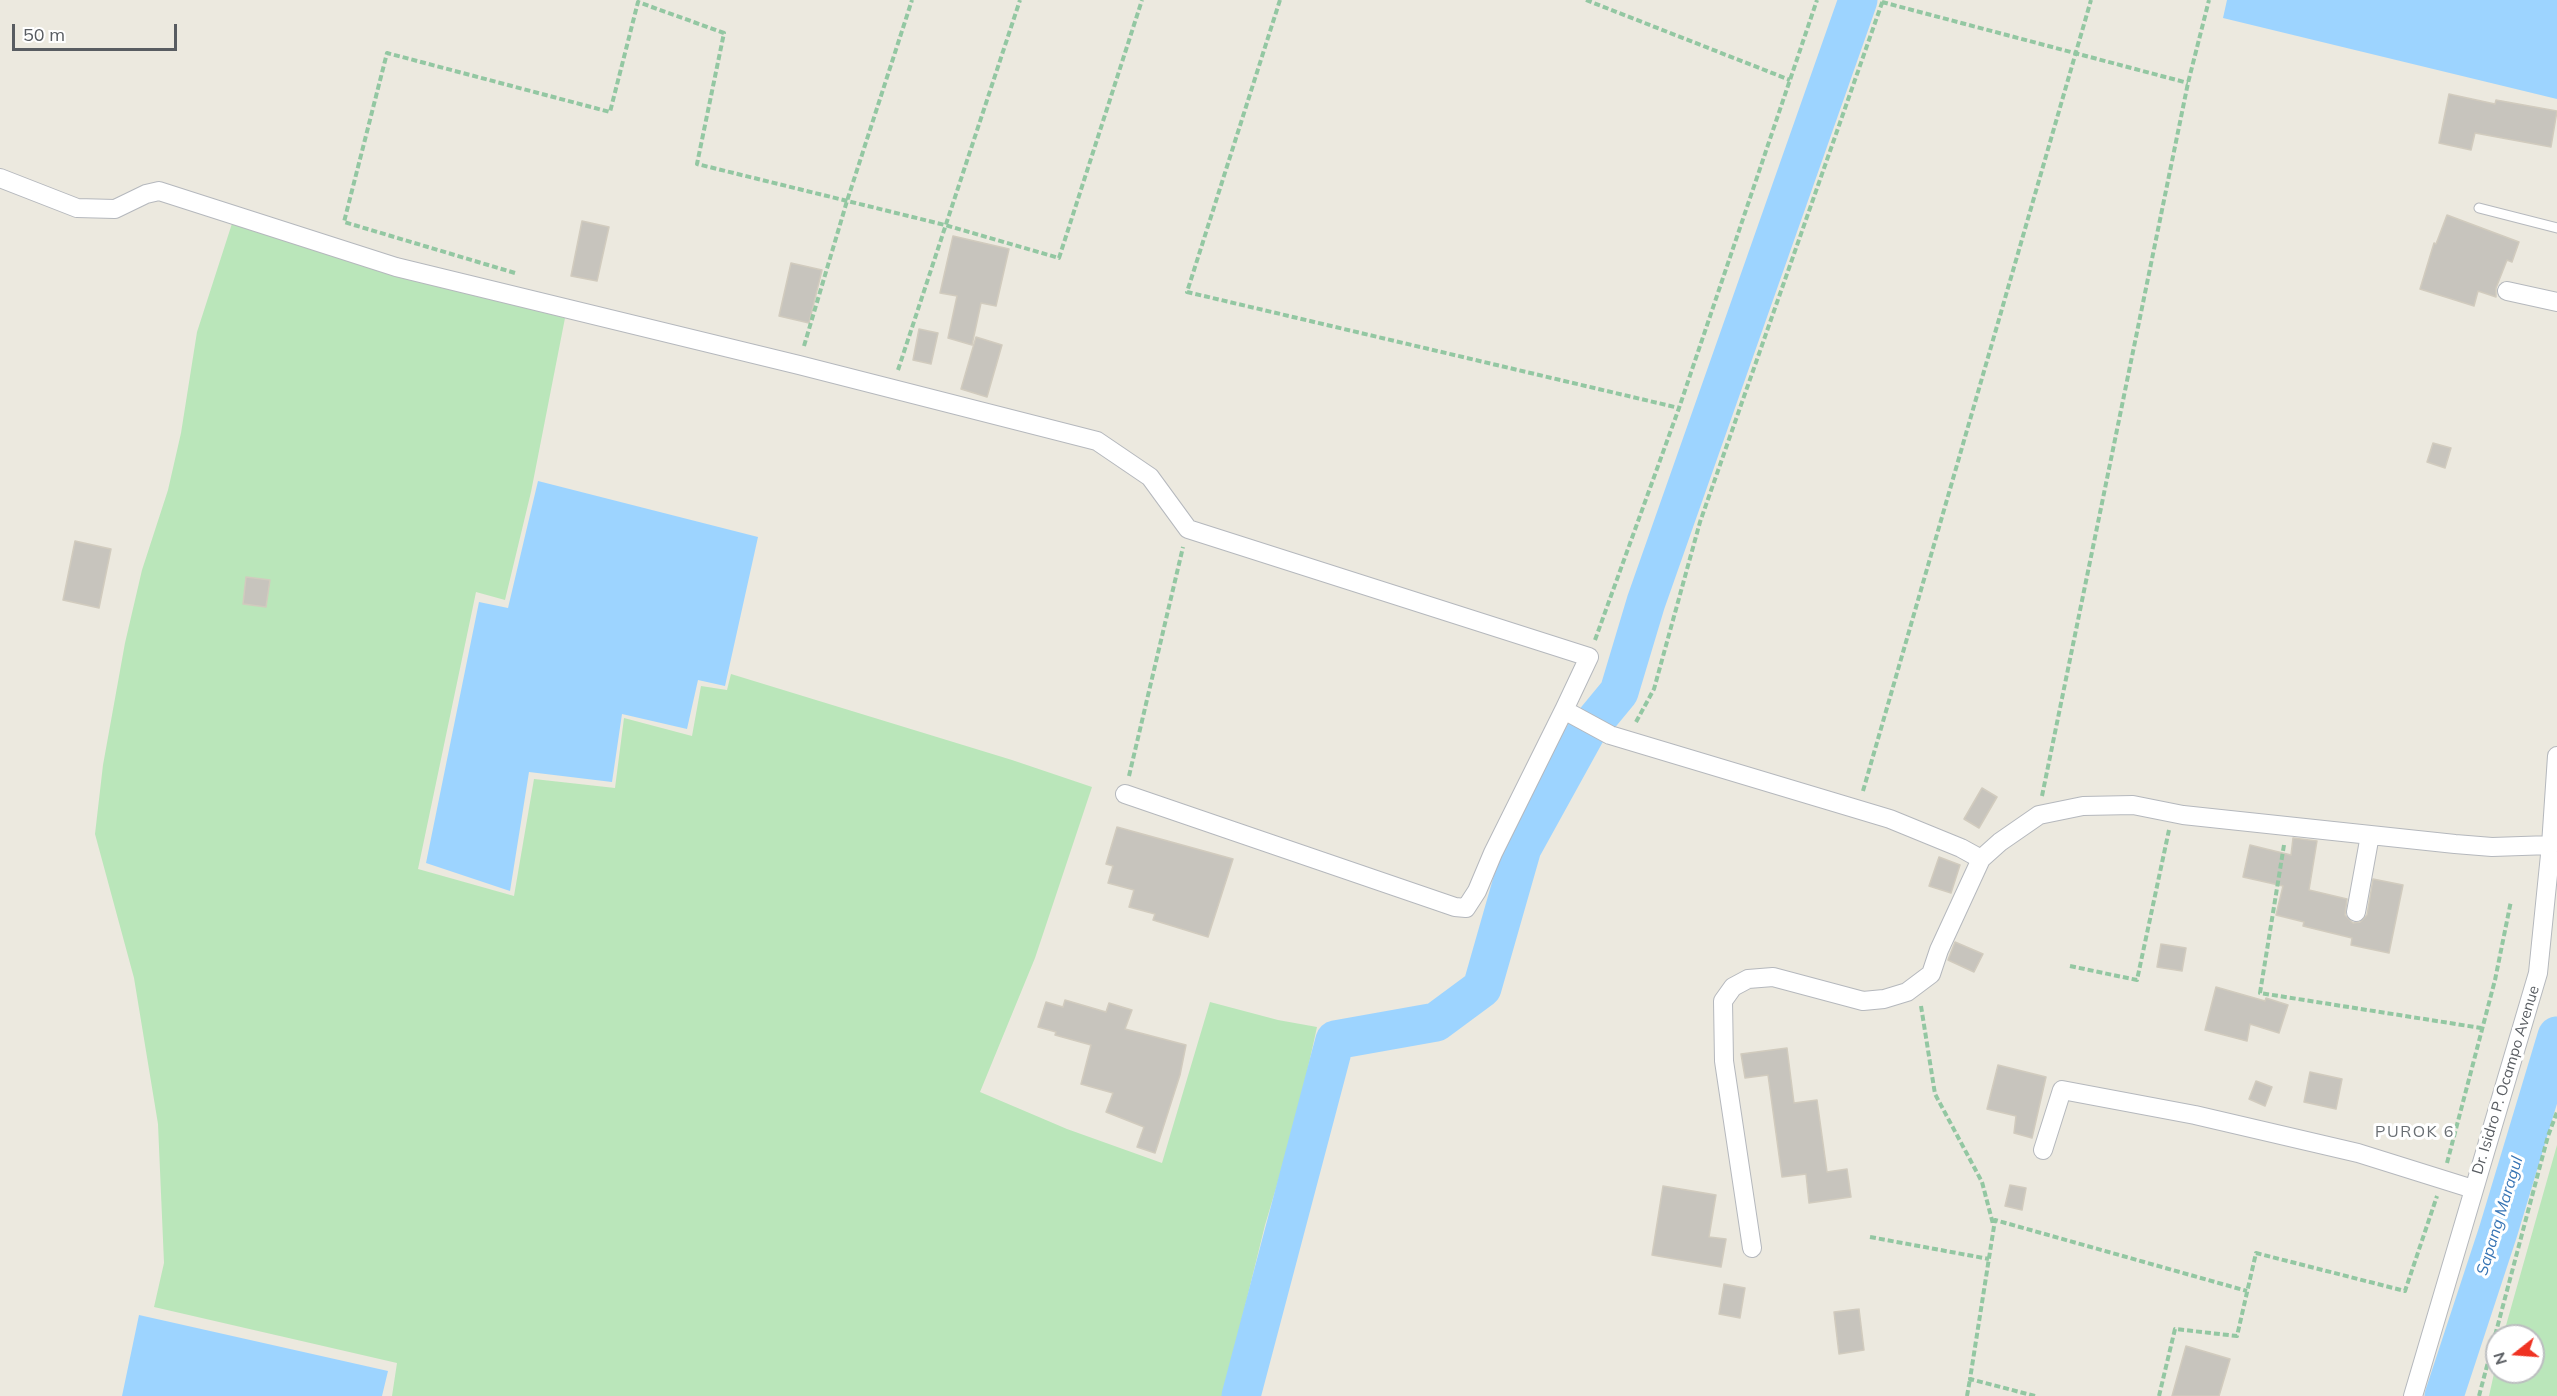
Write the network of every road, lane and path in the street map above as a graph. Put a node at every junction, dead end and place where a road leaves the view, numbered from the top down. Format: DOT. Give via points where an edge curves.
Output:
graph roads {
  1 [pos="912,0"];
  2 [pos="1020,0"];
  3 [pos="1142,0"];
  4 [pos="1280,0"];
  5 [pos="1586,0"];
  6 [pos="1817,0"];
  7 [pos="2091,0"];
  8 [pos="2209,0"];
  9 [pos="1883,1"];
  10 [pos="2075,53"];
  11 [pos="1790,80"];
  12 [pos="2188,83"];
  13 [pos="0,178"];
  14 [pos="847,201"];
  15 [pos="2479,208"];
  16 [pos="945,225"];
  17 [pos="2557,228"];
  18 [pos="521,275"];
  19 [pos="2506,291"];
  20 [pos="2557,303"];
  21 [pos="799,365"];
  22 [pos="893,389"];
  23 [pos="1678,408"];
  24 [pos="1188,529"];
  25 [pos="1589,657"];
  26 [pos="1569,713"];
  27 [pos="1618,737"];
  28 [pos="2557,756"];
  29 [pos="1125,794"];
  30 [pos="1858,809"];
  31 [pos="2172,813"];
  32 [pos="2038,814"];
  33 [pos="2287,827"];
  34 [pos="2370,835"];
  35 [pos="2551,845"];
  36 [pos="1981,860"];
  37 [pos="2356,912"];
  38 [pos="2070,966"];
  39 [pos="1917,985"];
  40 [pos="2481,1028"];
  41 [pos="2557,1112"];
  42 [pos="2043,1150"];
  43 [pos="2473,1189"];
  44 [pos="1994,1228"];
  45 [pos="1870,1237"];
  46 [pos="1752,1248"];
  47 [pos="1989,1259"];
  48 [pos="1970,1379"];
  49 [pos="1967,1396"];
  50 [pos="2035,1396"];
  51 [pos="2159,1396"];
  52 [pos="2413,1396"];
  53 [pos="2479,1396"];
  1 -- 14 [label="path"];
  2 -- 16 [label="path"];
  3 -- 16 [label="path" via="1059,258"];
  4 -- 23 [label="path" via="1187,292"];
  5 -- 11 [label="path"];
  6 -- 11 [label="path"];
  7 -- 10 [label="path"];
  8 -- 12 [label="path"];
  9 -- 10 [label="path"];
  9 -- 27 [label="path" via="1700,522 1654,689"];
  10 -- 12 [label="path"];
  10 -- 30 [label="path"];
  11 -- 23 [label="path"];
  12 -- 32 [label="path"];
  13 -- 21 [label="street" via="77,208 114,209 159,190 396,267"];
  14 -- 16 [label="path"];
  14 -- 18 [label="path" via="697,164 724,33 638,2 610,112 387,53 344,222"];
  14 -- 21 [label="path"];
  15 -- 17 [label="lane"];
  16 -- 22 [label="path"];
  19 -- 20 [label="street"];
  21 -- 22 [label="street"];
  22 -- 24 [label="street" via="1097,441 1150,477"];
  23 -- 25 [label="path"];
  24 -- 25 [label="street"];
  24 -- 29 [label="path"];
  25 -- 26 [label="street"];
  26 -- 27 [label="street"];
  26 -- 29 [label="street" via="1466,908"];
  27 -- 30 [label="street"];
  28 -- 35 [label="street, Dr. Isidro P. Ocampo Avenue"];
  30 -- 36 [label="street" via="1911,827"];
  31 -- 32 [label="street" via="2133,805 2083,806"];
  31 -- 33 [label="street"];
  31 -- 38 [label="path" via="2137,980"];
  32 -- 36 [label="street"];
  33 -- 34 [label="street"];
  33 -- 40 [label="path" via="2260,993"];
  34 -- 35 [label="street" via="2492,847"];
  34 -- 37 [label="street"];
  35 -- 43 [label="street, Dr. Isidro P. Ocampo Avenue" via="2538,973"];
  36 -- 39 [label="street" via="1931,974"];
  39 -- 44 [label="path" via="1935,1094 1982,1182"];
  39 -- 46 [label="street" via="1884,999 1863,1001 1773,977 1748,979 1733,987 1723,1001 1724,1061"];
  41 -- 53 [label="path"];
  42 -- 43 [label="street" via="2062,1089 2358,1153"];
  43 -- 52 [label="street, Dr. Isidro P. Ocampo Avenue"];
  44 -- 47 [label="path"];
  44 -- 51 [label="path" via="1995,1220 2247,1292 2237,1336 2175,1329"];
  45 -- 47 [label="path"];
  47 -- 48 [label="path"];
  48 -- 49 [label="path"];
  48 -- 50 [label="path"];
}
